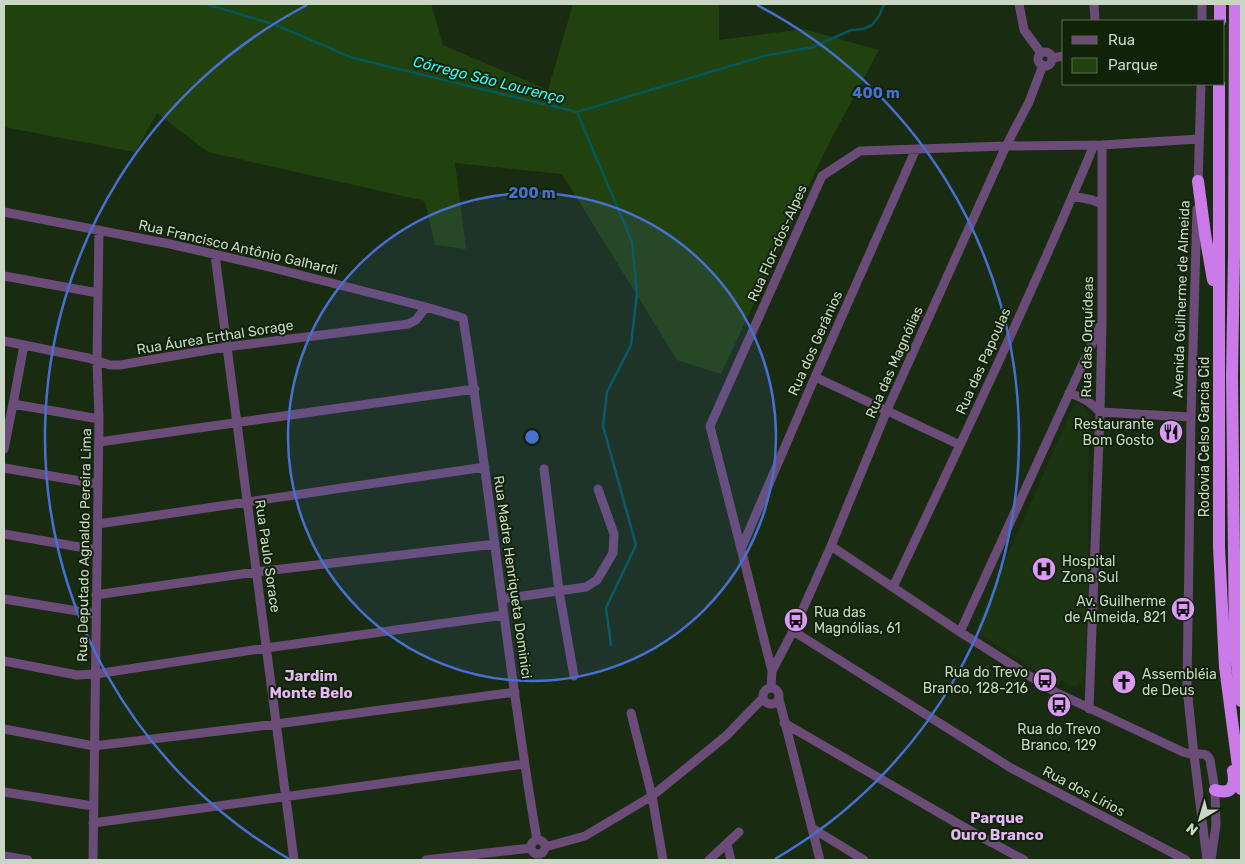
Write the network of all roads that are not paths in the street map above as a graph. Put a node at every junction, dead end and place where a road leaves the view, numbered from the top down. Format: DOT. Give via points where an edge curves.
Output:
graph roads {
  1 [pos="1019,4"];
  2 [pos="1094,4"];
  3 [pos="1202,4"];
  4 [pos="1220,4"];
  5 [pos="1235,4"];
  6 [pos="1095,20"];
  7 [pos="1202,20"];
  8 [pos="1220,20"];
  9 [pos="1041,53"];
  10 [pos="1062,56"];
  11 [pos="1052,58"];
  12 [pos="1043,65"];
  13 [pos="1201,85"];
  14 [pos="1220,85"];
  15 [pos="1199,139"];
  16 [pos="1098,145"];
  17 [pos="1006,146"];
  18 [pos="916,149"];
  19 [pos="1198,181"];
  20 [pos="1073,196"];
  21 [pos="1102,204"];
  22 [pos="4,212"];
  23 [pos="99,230"];
  24 [pos="215,255"];
  25 [pos="4,276"];
  26 [pos="1241,278"];
  27 [pos="98,294"];
  28 [pos="426,307"];
  29 [pos="463,318"];
  30 [pos="1102,322"];
  31 [pos="4,341"];
  32 [pos="24,345"];
  33 [pos="226,347"];
  34 [pos="1219,358"];
  35 [pos="97,361"];
  36 [pos="1232,376"];
  37 [pos="815,377"];
  38 [pos="475,389"];
  39 [pos="1069,392"];
  40 [pos="14,404"];
  41 [pos="887,410"];
  42 [pos="1100,412"];
  43 [pos="1191,417"];
  44 [pos="99,419"];
  45 [pos="236,423"];
  46 [pos="99,442"];
  47 [pos="960,445"];
  48 [pos="4,449"];
  49 [pos="485,467"];
  50 [pos="4,468"];
  51 [pos="544,469"];
  52 [pos="98,484"];
  53 [pos="598,489"];
  54 [pos="247,502"];
  55 [pos="98,524"];
  56 [pos="4,534"];
  57 [pos="495,544"];
  58 [pos="832,546"];
  59 [pos="97,550"];
  60 [pos="741,550"];
  61 [pos="256,572"];
  62 [pos="893,587"];
  63 [pos="559,591"];
  64 [pos="96,596"];
  65 [pos="4,599"];
  66 [pos="502,599"];
  67 [pos="96,614"];
  68 [pos="504,615"];
  69 [pos="793,631"];
  70 [pos="960,632"];
  71 [pos="266,648"];
  72 [pos="4,661"];
  73 [pos="1225,667"];
  74 [pos="772,671"];
  75 [pos="96,674"];
  76 [pos="574,676"];
  77 [pos="771,688"];
  78 [pos="515,692"];
  79 [pos="763,698"];
  80 [pos="778,699"];
  81 [pos="1241,701"];
  82 [pos="1089,709"];
  83 [pos="631,713"];
  84 [pos="784,723"];
  85 [pos="276,724"];
  86 [pos="4,729"];
  87 [pos="94,746"];
  88 [pos="1194,754"];
  89 [pos="524,764"];
  90 [pos="1241,789"];
  91 [pos="1215,790"];
  92 [pos="4,792"];
  93 [pos="652,796"];
  94 [pos="286,797"];
  95 [pos="93,806"];
  96 [pos="93,823"];
  97 [pos="812,828"];
  98 [pos="739,832"];
  99 [pos="727,844"];
  100 [pos="538,850"];
  101 [pos="4,856"];
  102 [pos="28,860"];
  103 [pos="92,860"];
  104 [pos="294,860"];
  105 [pos="426,860"];
  106 [pos="664,860"];
  107 [pos="709,860"];
  108 [pos="731,860"];
  109 [pos="820,860"];
  110 [pos="864,860"];
  111 [pos="1024,860"];
  112 [pos="1186,860"];
  113 [pos="1209,860"];
  1 -- 9 [label="street" via="1024,30"];
  2 -- 6 [label="street"];
  3 -- 7 [label="street"];
  4 -- 8 [label="highway"];
  5 -- 36 [label="highway, Rodovia Celso Garcia Cid"];
  9 -- 11 [label="street" via="1048,53"];
  9 -- 12 [label="street" via="1038,60"];
  10 -- 11 [label="street"];
  11 -- 12 [label="street" via="1049,64"];
  12 -- 17 [label="street, Rua das Magnólias" via="1029,102"];
  13 -- 15 [label="street, Avenida Guilherme de Almeida"];
  14 -- 34 [label="highway, Rodovia Celso Garcia Cid"];
  15 -- 16 [label="street, Rua Flor-dos-Alpes"];
  15 -- 19 [label="street, Avenida Guilherme de Almeida"];
  16 -- 17 [label="street, Rua Flor-dos-Alpes"];
  16 -- 20 [label="street, Rua das Papoulas"];
  16 -- 21 [label="street, Rua das Orquídeas"];
  17 -- 18 [label="street, Rua Flor-dos-Alpes"];
  17 -- 41 [label="street, Rua das Magnólias"];
  18 -- 37 [label="street, Rua dos Gerânios"];
  18 -- 60 [label="street, Rua Flor-dos-Alpes" via="860,151 822,176 710,426"];
  19 -- 34 [label="highway" via="1215,292 1215,339"];
  19 -- 43 [label="street, Avenida Guilherme de Almeida"];
  20 -- 21 [label="street"];
  20 -- 47 [label="street, Rua das Papoulas"];
  21 -- 30 [label="street, Rua das Orquídeas"];
  22 -- 23 [label="street, Rua Francisco Antônio Galhardi"];
  23 -- 24 [label="street, Rua Francisco Antônio Galhardi"];
  23 -- 27 [label="street, Rua Deputado Agnaldo Pereira Lima"];
  24 -- 28 [label="street, Rua Francisco Antônio Galhardi"];
  24 -- 33 [label="street, Rua Paulo Sorace"];
  25 -- 27 [label="street"];
  26 -- 36 [label="highway" via="1237,349"];
  27 -- 35 [label="street, Rua Deputado Agnaldo Pereira Lima"];
  28 -- 29 [label="street, Rua Francisco Antônio Galhardi"];
  28 -- 33 [label="street, Rua Áurea Erthal Sorage" via="416,320 408,324"];
  29 -- 38 [label="street, Rua Madre Henriqueta Dominici"];
  30 -- 39 [label="street"];
  30 -- 42 [label="street, Rua das Orquídeas"];
  31 -- 32 [label="street, Rua Áurea Erthal Sorage"];
  32 -- 35 [label="street, Rua Áurea Erthal Sorage"];
  32 -- 40 [label="street"];
  33 -- 35 [label="street, Rua Áurea Erthal Sorage" via="120,365"];
  33 -- 45 [label="street, Rua Paulo Sorace"];
  34 -- 73 [label="highway, Rodovia Celso Garcia Cid" via="1219,547"];
  35 -- 44 [label="street, Rua Deputado Agnaldo Pereira Lima"];
  36 -- 81 [label="highway, Rodovia Celso Garcia Cid" via="1234,645"];
  37 -- 41 [label="street"];
  37 -- 60 [label="street, Rua dos Gerânios"];
  38 -- 45 [label="street"];
  38 -- 49 [label="street, Rua Madre Henriqueta Dominici"];
  39 -- 42 [label="street" via="1090,402"];
  39 -- 70 [label="street"];
  40 -- 44 [label="street"];
  40 -- 48 [label="street"];
  41 -- 47 [label="street"];
  41 -- 58 [label="street, Rua das Magnólias"];
  42 -- 43 [label="street"];
  42 -- 82 [label="street, Rua das Orquídeas"];
  43 -- 88 [label="street, Avenida Guilherme de Almeida" via="1187,688"];
  44 -- 46 [label="street, Rua Deputado Agnaldo Pereira Lima"];
  45 -- 46 [label="street"];
  45 -- 54 [label="street, Rua Paulo Sorace"];
  46 -- 52 [label="street, Rua Deputado Agnaldo Pereira Lima"];
  47 -- 62 [label="street, Rua das Papoulas"];
  49 -- 54 [label="street"];
  49 -- 57 [label="street, Rua Madre Henriqueta Dominici"];
  50 -- 52 [label="street"];
  51 -- 63 [label="street"];
  52 -- 55 [label="street, Rua Deputado Agnaldo Pereira Lima"];
  53 -- 63 [label="street" via="614,534 613,554 597,580 586,587"];
  54 -- 55 [label="street"];
  54 -- 61 [label="street, Rua Paulo Sorace"];
  55 -- 59 [label="street, Rua Deputado Agnaldo Pereira Lima"];
  56 -- 59 [label="street"];
  57 -- 61 [label="street"];
  57 -- 66 [label="street, Rua Madre Henriqueta Dominici"];
  58 -- 62 [label="street"];
  58 -- 69 [label="street, Rua das Magnólias"];
  59 -- 64 [label="street, Rua Deputado Agnaldo Pereira Lima"];
  60 -- 74 [label="street, Rua Flor-dos-Alpes"];
  61 -- 64 [label="street"];
  61 -- 71 [label="street, Rua Paulo Sorace"];
  62 -- 70 [label="street"];
  63 -- 66 [label="street"];
  63 -- 76 [label="street"];
  64 -- 67 [label="street, Rua Deputado Agnaldo Pereira Lima"];
  65 -- 67 [label="street"];
  66 -- 68 [label="street, Rua Madre Henriqueta Dominici"];
  67 -- 75 [label="street, Rua Deputado Agnaldo Pereira Lima"];
  68 -- 71 [label="street"];
  68 -- 78 [label="street, Rua Madre Henriqueta Dominici"];
  69 -- 74 [label="street, Rua das Magnólias"];
  69 -- 112 [label="street, Rua dos Lírios" via="1011,768"];
  70 -- 82 [label="street" via="1055,692"];
  71 -- 75 [label="street"];
  71 -- 85 [label="street, Rua Paulo Sorace"];
  72 -- 75 [label="street" via="77,675"];
  73 -- 90 [label="highway, Rodovia Celso Garcia Cid"];
  73 -- 91 [label="highway" via="1225,708 1235,781 1228,791"];
  74 -- 77 [label="street, Rua Flor-dos-Alpes"];
  75 -- 87 [label="street, Rua Deputado Agnaldo Pereira Lima"];
  77 -- 79 [label="street" via="766,689"];
  77 -- 80 [label="street" via="778,691"];
  78 -- 85 [label="street"];
  78 -- 89 [label="street, Rua Madre Henriqueta Dominici"];
  79 -- 80 [label="street" via="772,704"];
  79 -- 93 [label="street" via="726,736"];
  80 -- 84 [label="street"];
  82 -- 88 [label="street"];
  83 -- 93 [label="street"];
  84 -- 97 [label="street"];
  84 -- 111 [label="street"];
  85 -- 87 [label="street"];
  85 -- 94 [label="street, Rua Paulo Sorace"];
  86 -- 87 [label="street"];
  87 -- 95 [label="street, Rua Deputado Agnaldo Pereira Lima"];
  88 -- 91 [label="street, Avenida Guilherme de Almeida" via="1208,756"];
  88 -- 113 [label="street, Avenida Guilherme de Almeida"];
  89 -- 94 [label="street"];
  89 -- 100 [label="street, Rua Madre Henriqueta Dominici"];
  91 -- 113 [label="street, Avenida Guilherme de Almeida" via="1216,825"];
  92 -- 95 [label="street"];
  93 -- 100 [label="street" via="585,836"];
  93 -- 106 [label="street"];
  94 -- 96 [label="street"];
  94 -- 104 [label="street, Rua Paulo Sorace"];
  95 -- 96 [label="street, Rua Deputado Agnaldo Pereira Lima"];
  96 -- 103 [label="street, Rua Deputado Agnaldo Pereira Lima"];
  97 -- 109 [label="street"];
  97 -- 110 [label="street"];
  98 -- 99 [label="street"];
  99 -- 107 [label="street"];
  99 -- 108 [label="street"];
  100 -- 105 [label="street"];
  101 -- 102 [label="street"];
}
